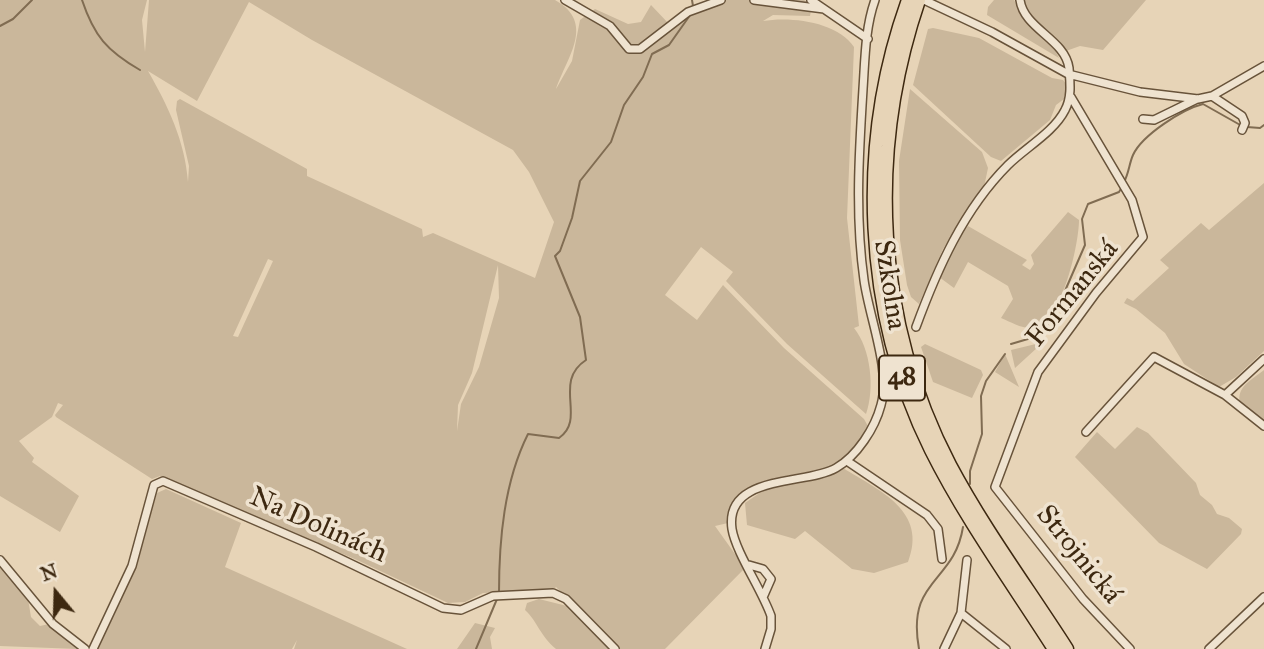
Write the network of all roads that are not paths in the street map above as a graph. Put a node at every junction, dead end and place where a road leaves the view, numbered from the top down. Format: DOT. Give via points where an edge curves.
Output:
graph roads {
  1 [pos="565,0"];
  2 [pos="721,0"];
  3 [pos="754,0"];
  4 [pos="811,0"];
  5 [pos="875,0"];
  6 [pos="908,0"];
  7 [pos="922,0"];
  8 [pos="1020,0"];
  9 [pos="824,9"];
  10 [pos="905,26"];
  11 [pos="868,39"];
  12 [pos="1264,66"];
  13 [pos="1068,74"];
  14 [pos="1212,96"];
  15 [pos="1071,97"];
  16 [pos="1198,99"];
  17 [pos="1077,110"];
  18 [pos="1065,112"];
  19 [pos="1143,119"];
  20 [pos="1243,126"];
  21 [pos="916,327"];
  22 [pos="1264,359"];
  23 [pos="1225,395"];
  24 [pos="1264,426"];
  25 [pos="1086,432"];
  26 [pos="847,461"];
  27 [pos="995,487"];
  28 [pos="942,559"];
  29 [pos="0,560"];
  30 [pos="967,560"];
  31 [pos="749,565"];
  32 [pos="764,595"];
  33 [pos="1264,597"];
  34 [pos="961,613"];
  35 [pos="85,649"];
  36 [pos="93,649"];
  37 [pos="615,649"];
  38 [pos="765,649"];
  39 [pos="944,649"];
  40 [pos="1006,649"];
  41 [pos="1054,649"];
  42 [pos="1067,649"];
  43 [pos="1130,649"];
  44 [pos="1209,649"];
  1 -- 2 [label="street" via="610,26 629,49 640,49 688,12"];
  3 -- 9 [label="street"];
  4 -- 9 [label="street"];
  5 -- 11 [label="street, Szkolna"];
  6 -- 10 [label="highway, 48"];
  7 -- 10 [label="highway, 48"];
  7 -- 13 [label="street"];
  8 -- 13 [label="street, Szkolna" via="1026,16 1065,57"];
  9 -- 11 [label="street"];
  10 -- 41 [label="highway, 48" via="880,108 874,188 878,271 891,337 916,416 939,465"];
  10 -- 42 [label="highway, 48" via="885,173 887,255 901,335 922,401 954,473"];
  11 -- 26 [label="street, Szkolna" via="859,228 885,388 876,419"];
  12 -- 14 [label="street"];
  13 -- 15 [label="street, Szkolna"];
  13 -- 16 [label="street" via="1140,92"];
  14 -- 16 [label="street"];
  14 -- 20 [label="street" via="1242,116"];
  15 -- 17 [label="street, Formanská"];
  15 -- 18 [label="street, Szkolna"];
  16 -- 19 [label="street" via="1154,120"];
  17 -- 18 [label="street"];
  17 -- 27 [label="street, Formanská" via="1123,185 1138,214 1143,237 1038,372"];
  18 -- 21 [label="street, Szkolna" via="1006,167 955,238 939,265"];
  22 -- 23 [label="street"];
  23 -- 24 [label="street"];
  23 -- 25 [label="street" via="1154,356"];
  26 -- 28 [label="street" via="927,515 938,529"];
  26 -- 31 [label="street" via="830,472 764,485 739,503 732,518 733,531"];
  27 -- 43 [label="street, Strojnická" via="1083,599"];
  29 -- 35 [label="street" via="53,624"];
  30 -- 34 [label="street"];
  31 -- 32 [label="street"];
  31 -- 32 [label="street" via="762,569 771,579"];
  32 -- 38 [label="street" via="772,625"];
  33 -- 44 [label="street"];
  34 -- 39 [label="street"];
  34 -- 40 [label="street"];
  36 -- 37 [label="street, Na Dolinách" via="132,566 154,485 163,481 443,608 461,610 494,596 553,593 566,599"];
}
